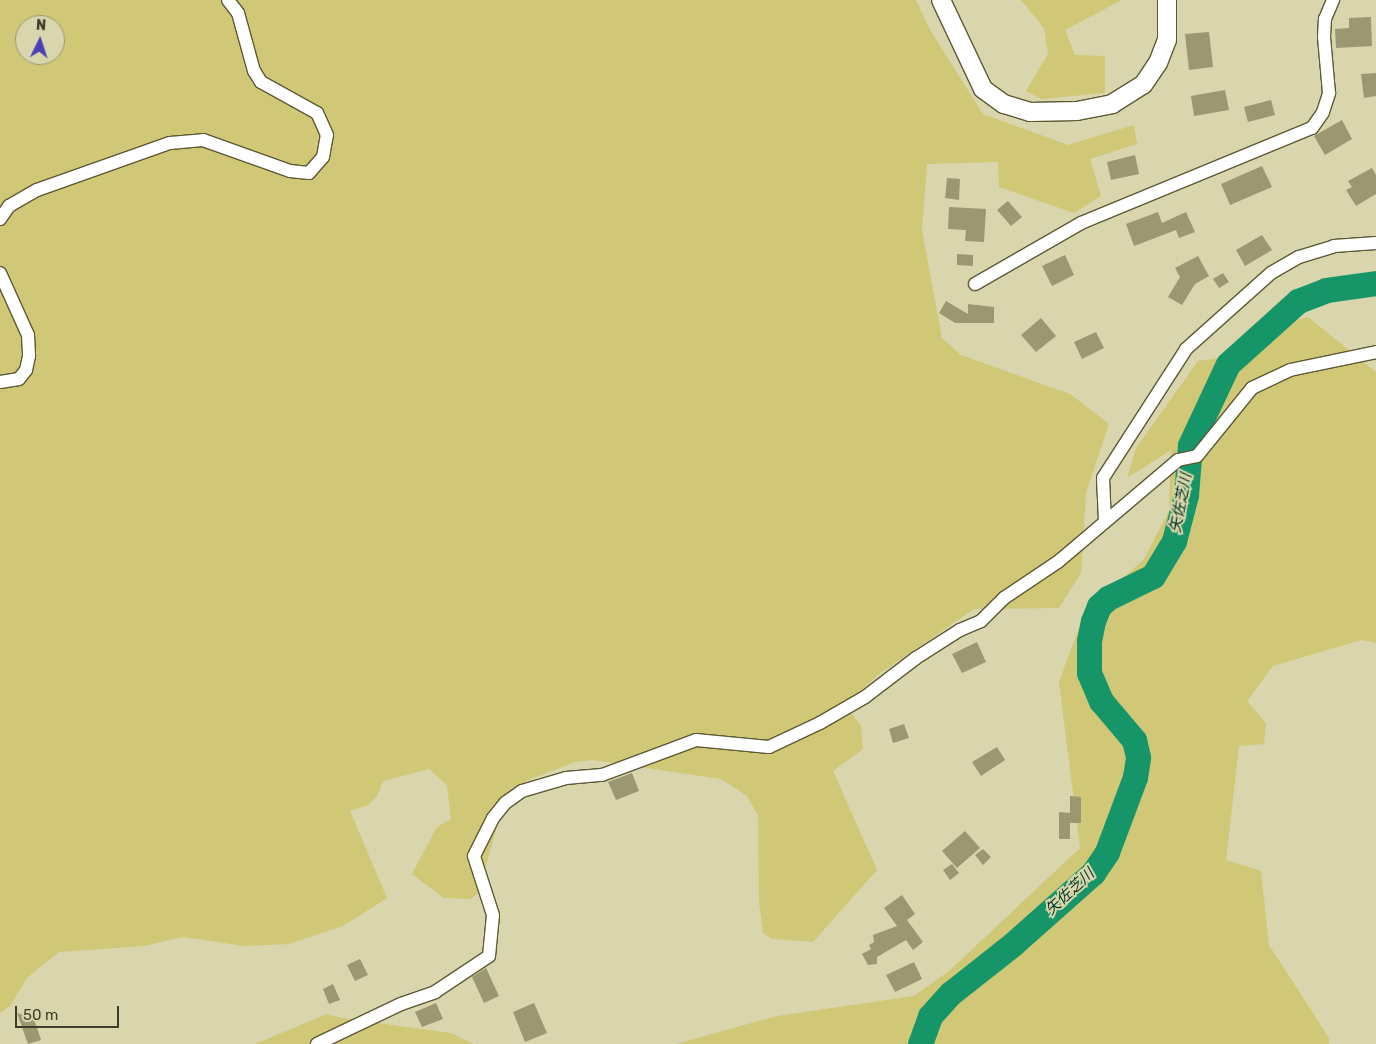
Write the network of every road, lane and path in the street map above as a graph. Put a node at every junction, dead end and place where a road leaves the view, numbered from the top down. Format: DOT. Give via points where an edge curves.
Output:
graph roads {
  1 [pos="228,0"];
  2 [pos="941,0"];
  3 [pos="1168,0"];
  4 [pos="1333,0"];
  5 [pos="0,218"];
  6 [pos="1376,243"];
  7 [pos="0,273"];
  8 [pos="975,284"];
  9 [pos="1376,352"];
  10 [pos="0,382"];
  11 [pos="1105,521"];
  12 [pos="317,1044"];
  1 -- 5 [label="street" via="238,13 254,72 261,82 317,113 327,135 323,157 309,173 290,170 203,140 170,143 37,190 9,206"];
  2 -- 3 [label="street" via="983,89 1004,104 1030,112 1077,111 1112,104 1143,85 1158,63 1167,40"];
  4 -- 8 [label="street" via="1325,18 1324,37 1329,93 1324,112 1312,128 1080,223"];
  6 -- 11 [label="street" via="1334,246 1299,257 1271,274 1186,349 1103,478"];
  7 -- 10 [label="street" via="28,335 29,356 26,370 19,380"];
  9 -- 11 [label="street" via="1290,370 1252,388 1197,456 1178,460"];
  11 -- 12 [label="street" via="1059,561 1004,598 981,621 960,630 916,658 866,697 768,747 696,740 602,776 566,778 522,791 493,818 474,856 493,915 489,956 435,992 401,1004"];
}
